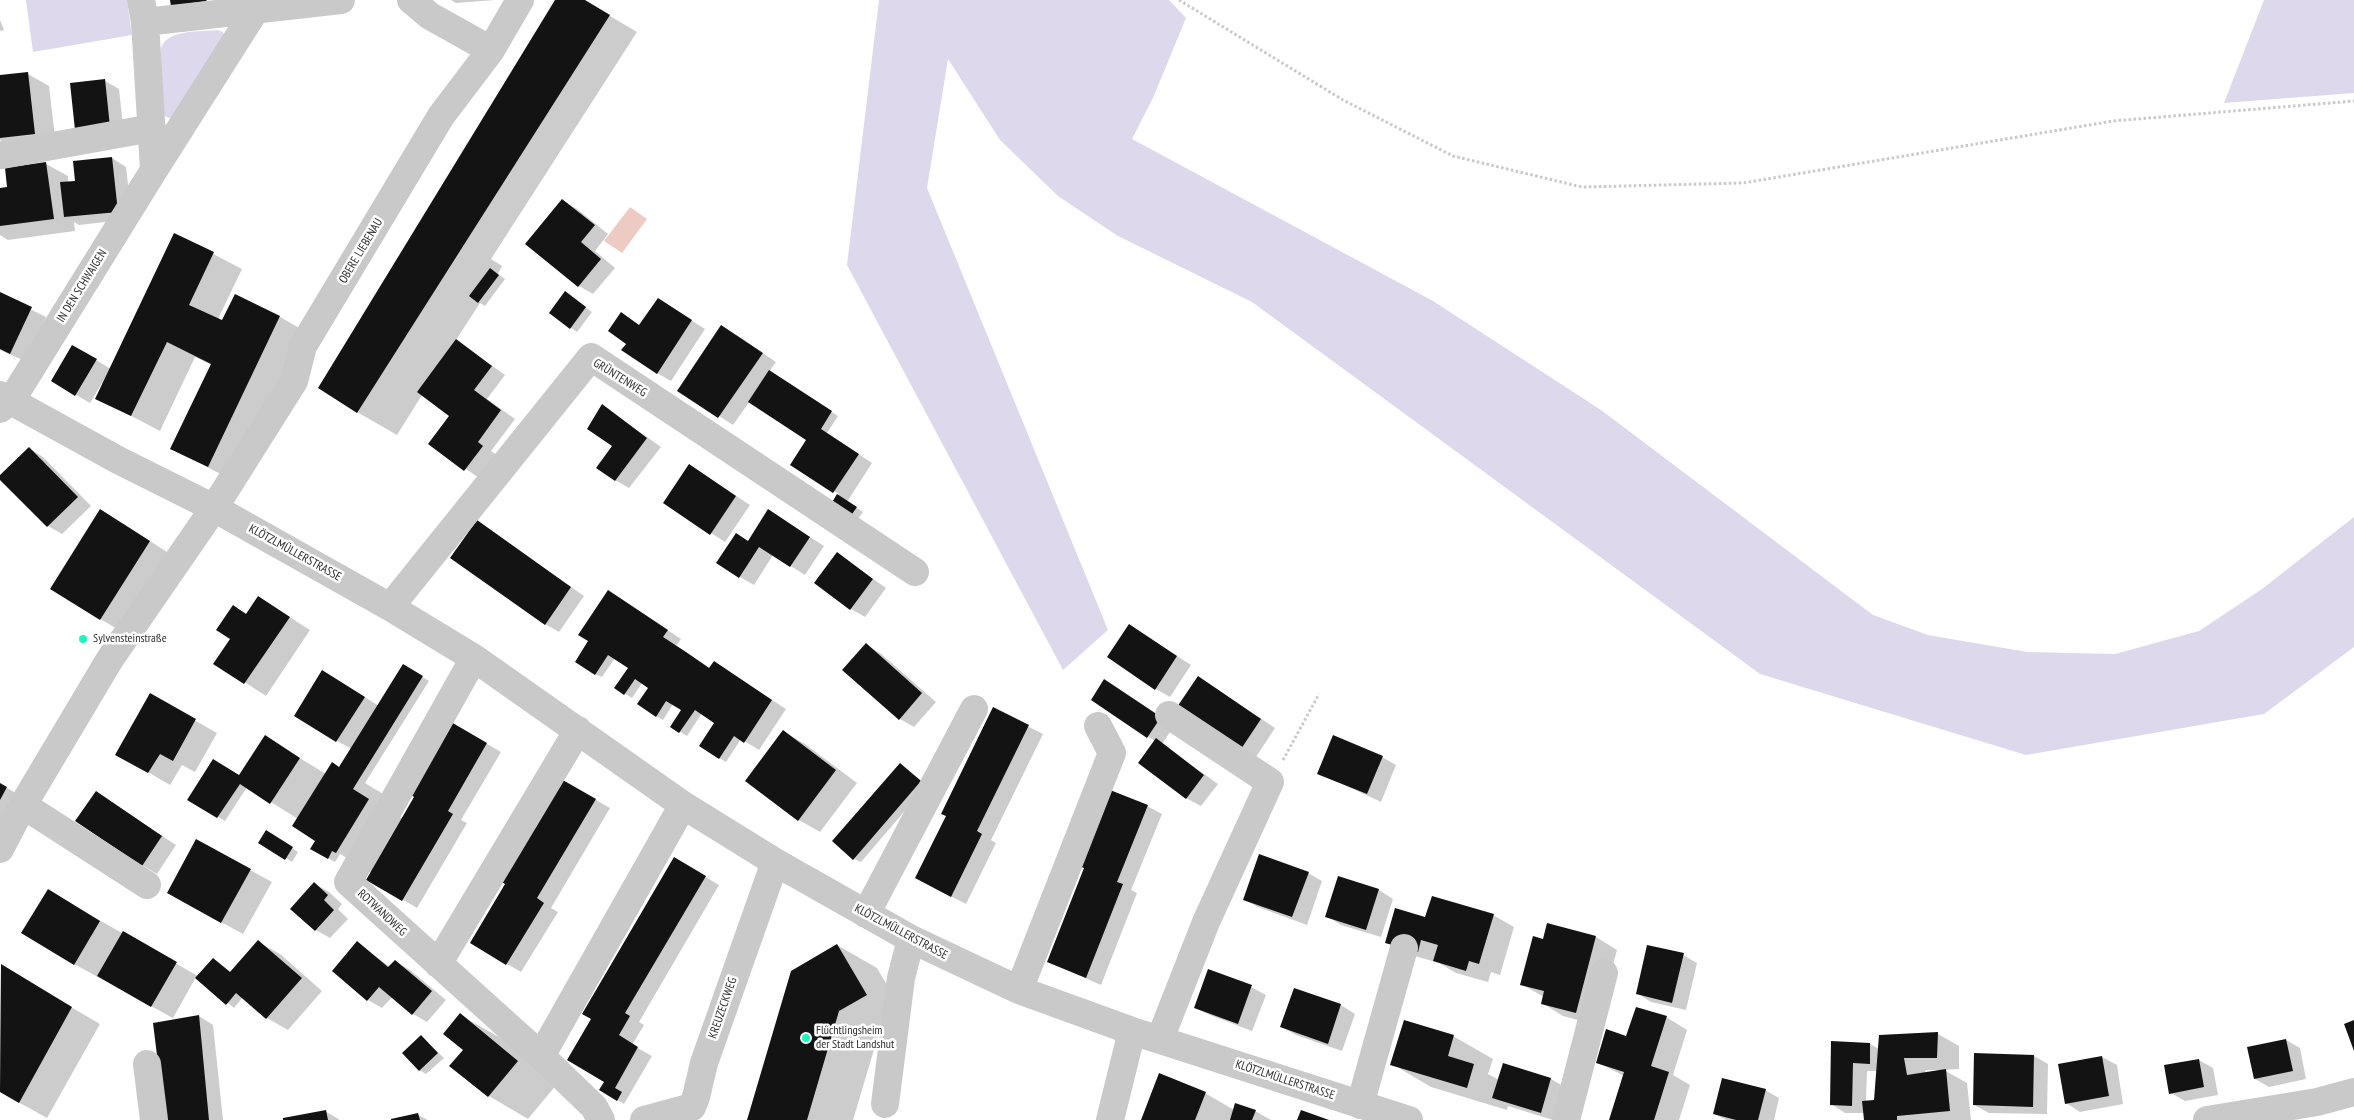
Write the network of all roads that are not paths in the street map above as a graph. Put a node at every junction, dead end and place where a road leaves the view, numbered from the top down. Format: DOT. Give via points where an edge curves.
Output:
graph roads {
  1 [pos="341,0"];
  2 [pos="411,0"];
  3 [pos="520,0"];
  4 [pos="256,9"];
  5 [pos="143,11"];
  6 [pos="491,50"];
  7 [pos="152,128"];
  8 [pos="2,155"];
  9 [pos="154,170"];
  10 [pos="4,402"];
  11 [pos="214,508"];
  12 [pos="915,572"];
  13 [pos="390,607"];
  14 [pos="474,658"];
  15 [pos="974,709"];
  16 [pos="1169,715"];
  17 [pos="1098,726"];
  18 [pos="578,730"];
  19 [pos="23,805"];
  20 [pos="683,805"];
  21 [pos="0,849"];
  22 [pos="775,862"];
  23 [pos="147,886"];
  24 [pos="866,914"];
  25 [pos="911,939"];
  26 [pos="1404,948"];
  27 [pos="438,964"];
  28 [pos="1604,973"];
  29 [pos="1019,990"];
  30 [pos="1132,1031"];
  31 [pos="1160,1039"];
  32 [pos="541,1056"];
  33 [pos="147,1064"];
  34 [pos="2354,1092"];
  35 [pos="885,1104"];
  36 [pos="1360,1105"];
  37 [pos="154,1120"];
  38 [pos="601,1120"];
  39 [pos="644,1120"];
  40 [pos="1110,1120"];
  41 [pos="1409,1120"];
  42 [pos="1566,1120"];
  43 [pos="2207,1120"];
  1 -- 4 [label="street"];
  2 -- 6 [label="street" via="430,16"];
  3 -- 6 [label="street, OBERE LIEBENAU"];
  4 -- 5 [label="street"];
  4 -- 9 [label="street, IN DEN SCHWAIGEN"];
  5 -- 7 [label="street"];
  6 -- 11 [label="street, OBERE LIEBENAU" via="441,116 303,346 294,381"];
  7 -- 8 [label="street"];
  7 -- 9 [label="street"];
  9 -- 10 [label="street, IN DEN SCHWAIGEN"];
  10 -- 11 [label="street, KLÖTZLMÜLLERSTRASSE"];
  11 -- 13 [label="street, KLÖTZLMÜLLERSTRASSE"];
  11 -- 19 [label="street" via="110,659"];
  12 -- 13 [label="street, GRÜNTENWEG" via="591,357"];
  13 -- 14 [label="street, KLÖTZLMÜLLERSTRASSE"];
  14 -- 18 [label="street, KLÖTZLMÜLLERSTRASSE"];
  14 -- 27 [label="street, ROTWANDWEG" via="348,882"];
  15 -- 24 [label="street"];
  16 -- 31 [label="street" via="1270,782 1206,922"];
  17 -- 29 [label="street" via="1112,753"];
  18 -- 20 [label="street, KLÖTZLMÜLLERSTRASSE"];
  18 -- 27 [label="street"];
  19 -- 21 [label="street"];
  19 -- 23 [label="street"];
  20 -- 22 [label="street, KLÖTZLMÜLLERSTRASSE"];
  20 -- 32 [label="street"];
  22 -- 24 [label="street, KLÖTZLMÜLLERSTRASSE"];
  22 -- 39 [label="street, KREUZECKWEG" via="692,1107"];
  24 -- 25 [label="street, KLÖTZLMÜLLERSTRASSE"];
  25 -- 29 [label="street, KLÖTZLMÜLLERSTRASSE"];
  25 -- 35 [label="street" via="901,978"];
  26 -- 36 [label="street"];
  27 -- 32 [label="street, ROTWANDWEG"];
  28 -- 42 [label="street"];
  29 -- 30 [label="street, KLÖTZLMÜLLERSTRASSE"];
  30 -- 31 [label="street, KLÖTZLMÜLLERSTRASSE"];
  30 -- 40 [label="street"];
  31 -- 36 [label="street, KLÖTZLMÜLLERSTRASSE"];
  32 -- 38 [label="street, ROTWANDWEG" via="594,1107"];
  33 -- 37 [label="street"];
  34 -- 43 [label="street" via="2317,1102"];
  36 -- 41 [label="street, KLÖTZLMÜLLERSTRASSE"];
}
